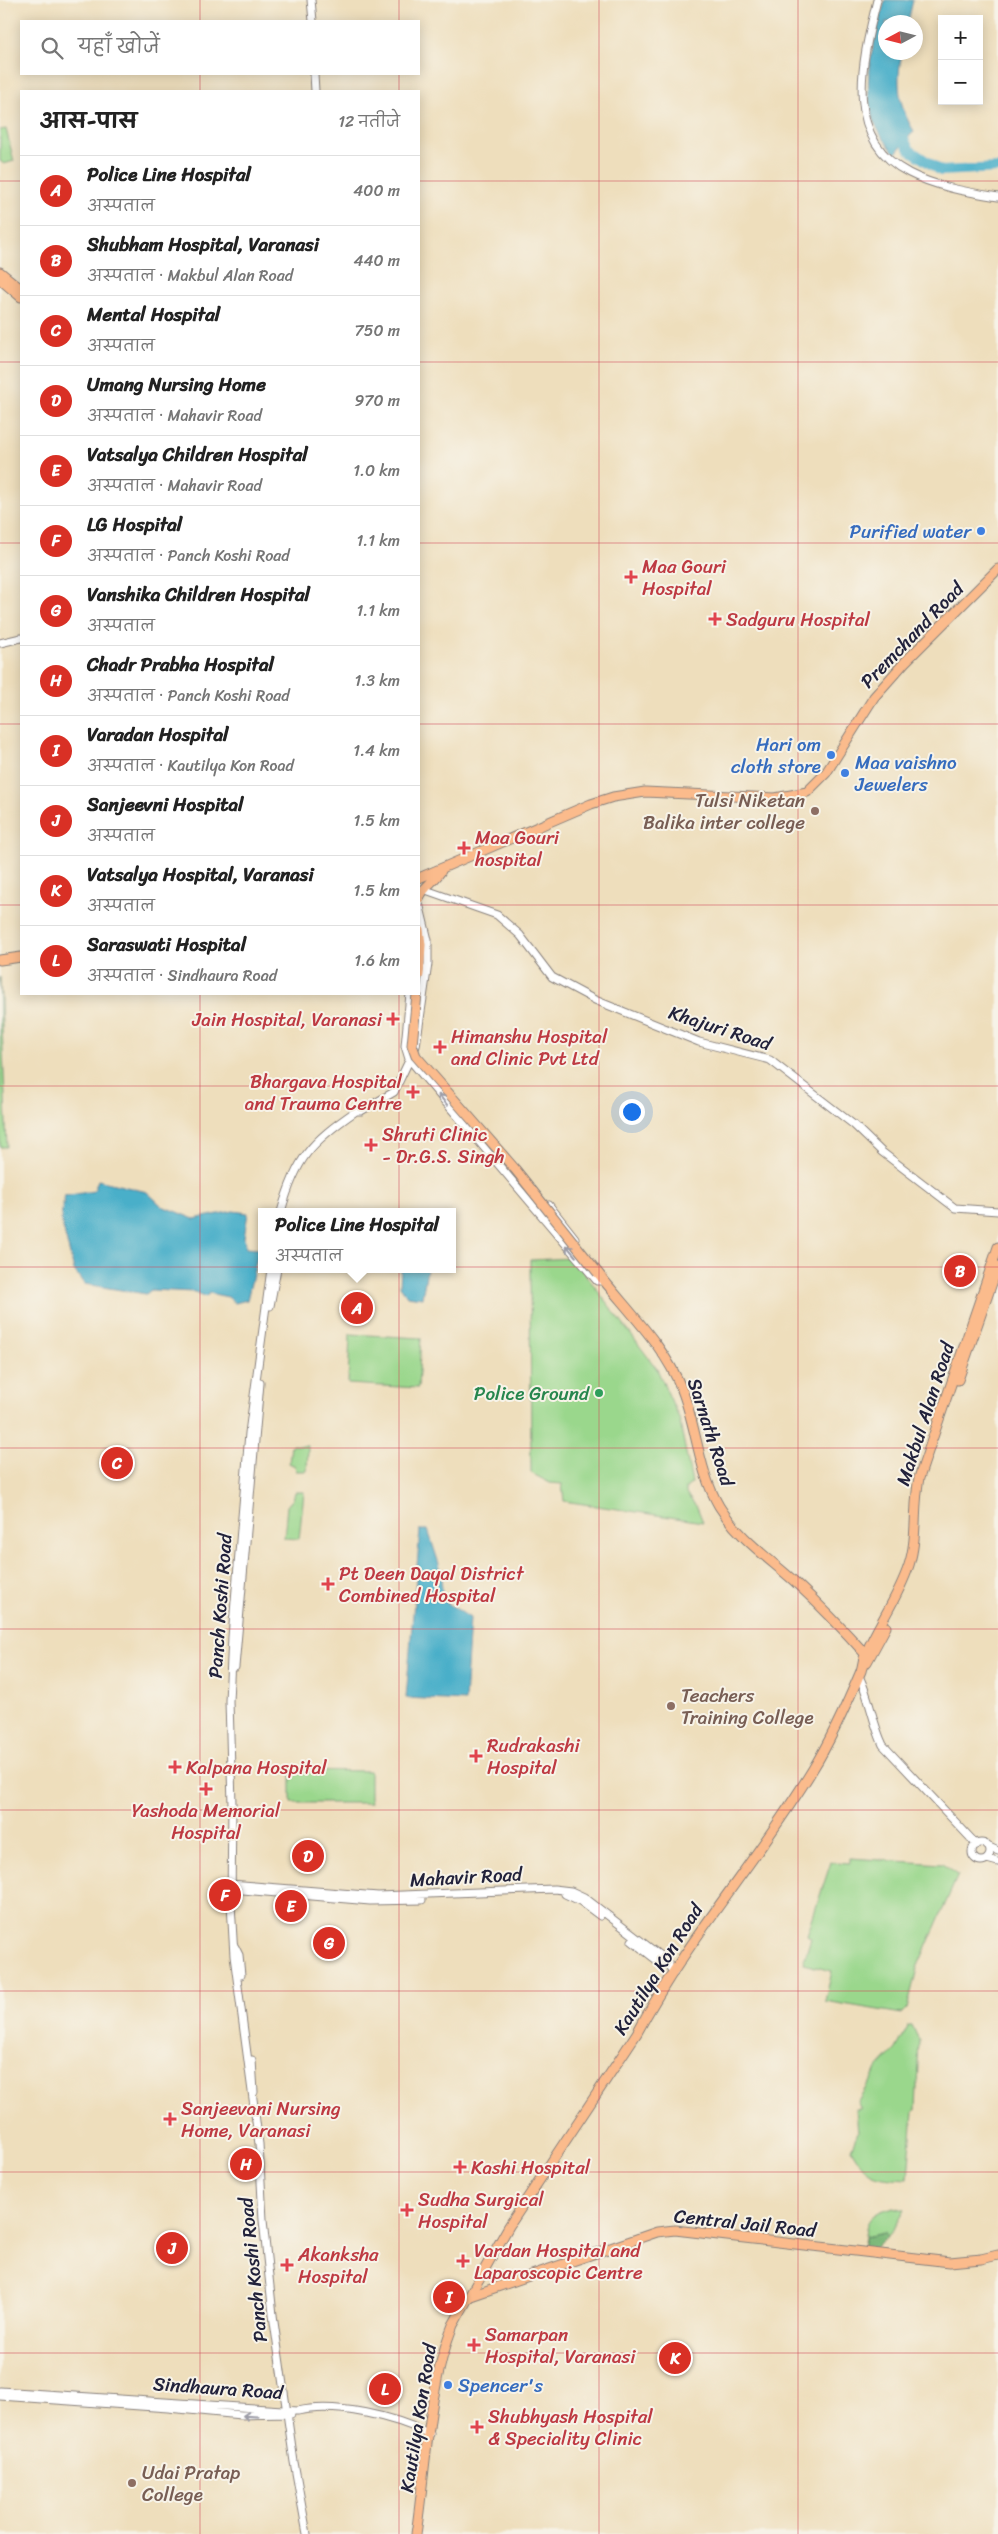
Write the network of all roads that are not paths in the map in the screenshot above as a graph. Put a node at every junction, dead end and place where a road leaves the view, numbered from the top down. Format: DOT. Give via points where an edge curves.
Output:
graph roads {
  1 [pos="311,0"];
  2 [pos="877,0"];
  3 [pos="313,20"];
  4 [pos="314,75"];
  5 [pos="315,90"];
  6 [pos="998,197"];
  7 [pos="0,272"];
  8 [pos="0,279"];
  9 [pos="20,288"];
  10 [pos="20,296"];
  11 [pos="998,569"];
  12 [pos="998,576"];
  13 [pos="20,638"];
  14 [pos="0,643"];
  15 [pos="591,804"];
  16 [pos="442,869"];
  17 [pos="420,878"];
  18 [pos="421,894"];
  19 [pos="420,907"];
  20 [pos="420,937"];
  21 [pos="20,957"];
  22 [pos="0,960"];
  23 [pos="420,960"];
  24 [pos="410,995"];
  25 [pos="417,995"];
  26 [pos="416,1046"];
  27 [pos="409,1059"];
  28 [pos="361,1111"];
  29 [pos="282,1208"];
  30 [pos="287,1208"];
  31 [pos="998,1211"];
  32 [pos="998,1247"];
  33 [pos="998,1266"];
  34 [pos="270,1273"];
  35 [pos="275,1273"];
  36 [pos="605,1282"];
  37 [pos="869,1653"];
  38 [pos="860,1672"];
  39 [pos="232,1804"];
  40 [pos="977,1845"];
  41 [pos="987,1846"];
  42 [pos="998,1850"];
  43 [pos="987,1859"];
  44 [pos="998,1862"];
  45 [pos="230,1886"];
  46 [pos="674,1973"];
  47 [pos="998,2255"];
  48 [pos="471,2296"];
  49 [pos="0,2391"];
  50 [pos="0,2396"];
  51 [pos="287,2412"];
  52 [pos="430,2434"];
  53 [pos="307,2534"];
  54 [pos="416,2534"];
  55 [pos="421,2534"];
  1 -- 3 [label="street"];
  2 -- 6 [label="street" via="866,44 861,84 864,115 876,142 898,166 921,178"];
  4 -- 5 [label="street"];
  7 -- 9 [label="main road"];
  8 -- 10 [label="main road"];
  11 -- 15 [label="main road, Premchand Road" via="874,697 826,774 806,792 775,798 645,792"];
  12 -- 15 [label="main road, Premchand Road" via="907,665 873,707 830,775 808,797 764,802 654,796"];
  13 -- 14 [label="street"];
  15 -- 16 [label="main road, Premchand Road"];
  16 -- 17 [label="main road, Premchand Road"];
  16 -- 18 [label="main road"];
  18 -- 31 [label="street, Khajuri Road" via="496,915 520,935 552,977 595,1000 699,1042 770,1060 955,1208"];
  19 -- 26 [label="street" via="428,940 428,964"];
  20 -- 23 [label="main road"];
  21 -- 22 [label="main road"];
  24 -- 27 [label="street" via="405,1046"];
  25 -- 36 [label="main road, Sarnath Road, bridge" via="413,1035 416,1056 515,1169"];
  26 -- 27 [label="street"];
  26 -- 36 [label="street" via="419,1056 560,1218 605,1276"];
  27 -- 28 [label="street" via="394,1092"];
  36 -- 27 [label="street, one-way" via="597,1281"];
  28 -- 29 [label="street" via="329,1129 310,1148 295,1173"];
  28 -- 30 [label="street" via="316,1145 296,1180"];
  32 -- 37 [label="main road, Makbul Alan Road" via="919,1478 914,1501 910,1563"];
  33 -- 37 [label="main road, Makbul Alan Road" via="924,1482 914,1566"];
  34 -- 39 [label="street, Panch Koshi Road" via="249,1433 232,1637 229,1701"];
  35 -- 39 [label="street" via="254,1440 235,1673"];
  36 -- 37 [label="main road, Sarnath Road" via="672,1369 690,1413 704,1473 720,1507 752,1546 796,1582"];
  37 -- 38 [label="main road, Kautilya Kon Road"];
  38 -- 40 [label="street" via="882,1745"];
  38 -- 46 [label="main road, Kautilya Kon Road" via="814,1768"];
  39 -- 45 [label="street, Panch Koshi Road"];
  40 -- 41 [label="street"];
  40 -- 43 [label="street" via="973,1851 975,1858"];
  41 -- 42 [label="street"];
  41 -- 43 [label="street" via="990,1854"];
  43 -- 44 [label="street"];
  45 -- 46 [label="street" via="305,1897 370,1901 558,1892 592,1907 659,1962 669,1964"];
  45 -- 51 [label="street, Panch Koshi Road" via="235,1946 255,2076 253,2097 259,2144 262,2220"];
  46 -- 48 [label="main road, Kautilya Kon Road" via="509,2226"];
  47 -- 48 [label="main road, Central Jail Road" via="950,2262 675,2230 657,2232"];
  48 -- 52 [label="main road, Kautilya Kon Road" via="446,2340"];
  48 -- 55 [label="main road, Kautilya Kon Road" via="448,2356"];
  49 -- 51 [label="street, Sindhaura Road"];
  51 -- 50 [label="street, one-way" via="241,2415"];
  51 -- 52 [label="street, Sindhaura Road" via="318,2408 351,2412 405,2424"];
  51 -- 53 [label="street, Panch Koshi Road"];
  52 -- 54 [label="main road, Kautilya Kon Road"];
}
